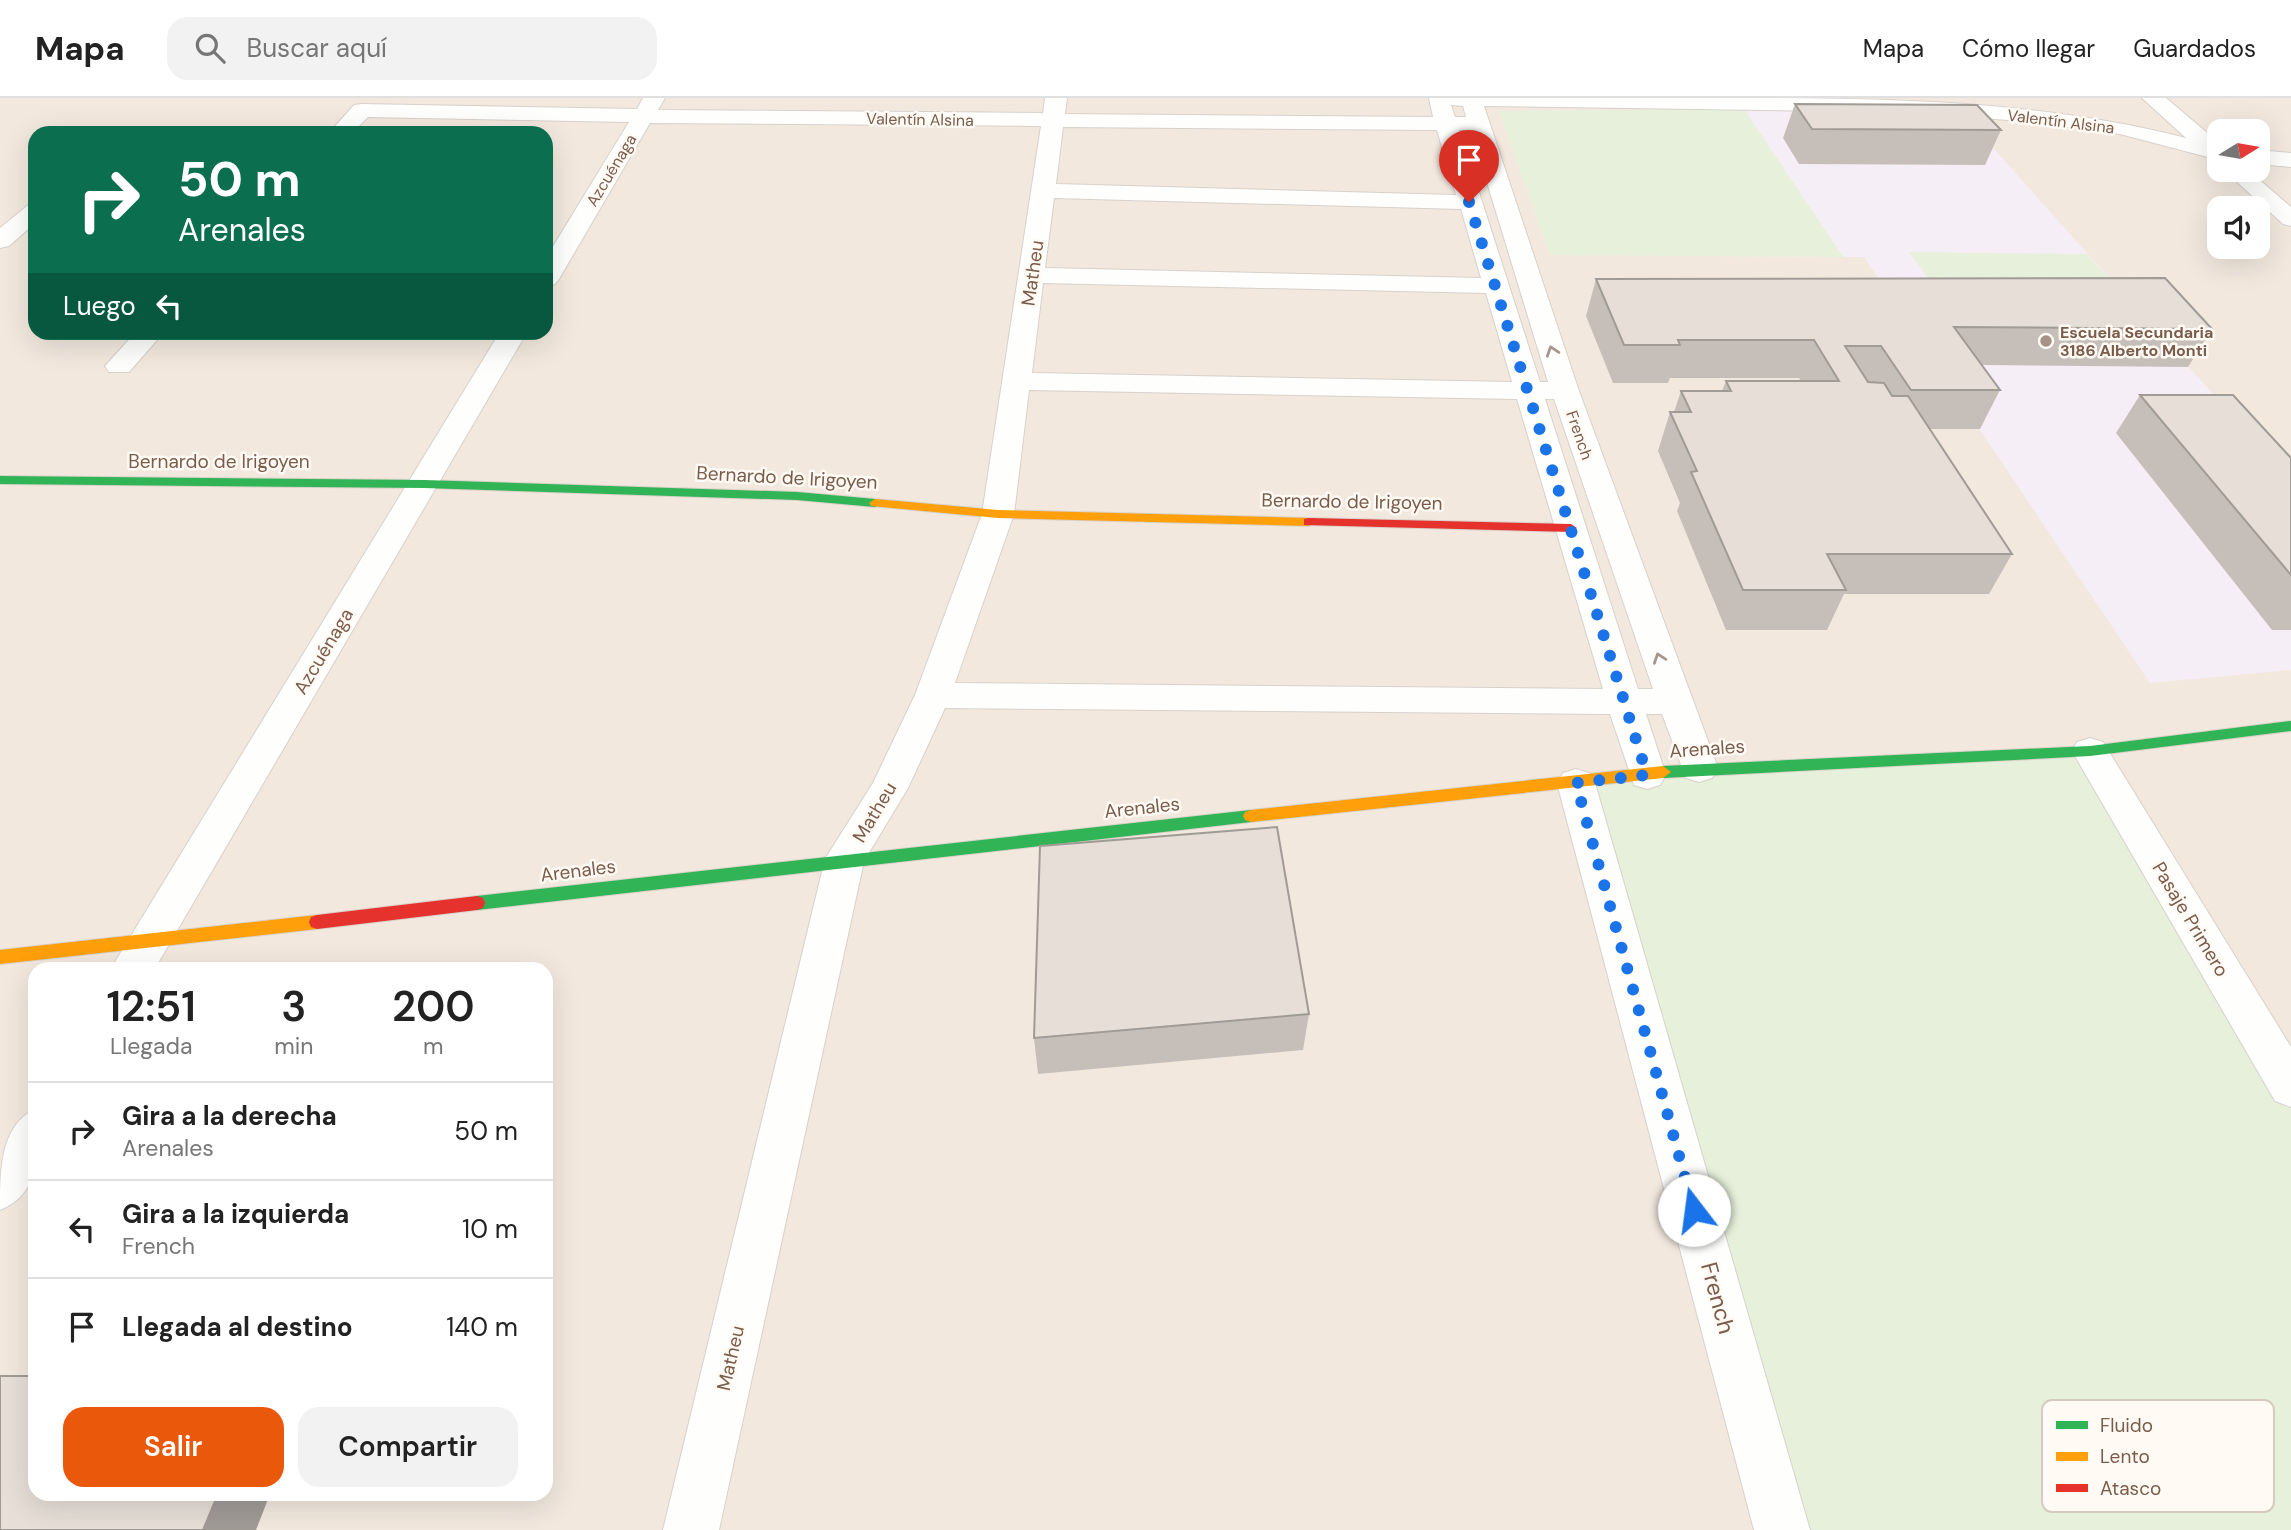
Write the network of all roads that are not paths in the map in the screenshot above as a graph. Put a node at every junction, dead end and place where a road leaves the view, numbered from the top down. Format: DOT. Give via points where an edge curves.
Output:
graph roads {
  1 [pos="2153,98"];
  2 [pos="649,107"];
  3 [pos="1441,107"];
  4 [pos="1474,107"];
  5 [pos="1054,109"];
  6 [pos="347,126"];
  7 [pos="2207,145"];
  8 [pos="2207,151"];
  9 [pos="2270,158"];
  10 [pos="2291,160"];
  11 [pos="2249,182"];
  12 [pos="1043,191"];
  13 [pos="1469,202"];
  14 [pos="28,217"];
  15 [pos="2291,219"];
  16 [pos="0,241"];
  17 [pos="553,267"];
  18 [pos="1031,275"];
  19 [pos="1496,286"];
  20 [pos="143,340"];
  21 [pos="509,340"];
  22 [pos="119,366"];
  23 [pos="1017,381"];
  24 [pos="1528,391"];
  25 [pos="1565,391"];
  26 [pos="0,480"];
  27 [pos="424,484"];
  28 [pos="998,514"];
  29 [pos="1571,528"];
  30 [pos="933,695"];
  31 [pos="1625,701"];
  32 [pos="1674,702"];
  33 [pos="2291,726"];
  34 [pos="2090,751"];
  35 [pos="1699,768"];
  36 [pos="1647,775"];
  37 [pos="1576,783"];
  38 [pos="845,859"];
  39 [pos="139,956"];
  40 [pos="0,957"];
  41 [pos="2291,1087"];
  42 [pos="28,1142"];
  43 [pos="0,1188"];
  44 [pos="691,1530"];
  45 [pos="1782,1530"];
  1 -- 7 [label="street"];
  2 -- 5 [label="street, Valentín Alsina"];
  2 -- 6 [label="street, Valentín Alsina" via="362,110"];
  2 -- 17 [label="street, Azcuénaga"];
  3 -- 4 [label="street, Valentín Alsina"];
  3 -- 5 [label="street, Valentín Alsina"];
  3 -- 13 [label="street, French"];
  4 -- 8 [label="street, Valentín Alsina" via="1785,102 1902,106 2121,128"];
  25 -- 4 [label="street, French, one-way"];
  5 -- 12 [label="street, Matheu"];
  9 -- 10 [label="street"];
  11 -- 15 [label="street"];
  12 -- 13 [label="street"];
  12 -- 18 [label="street, Matheu"];
  13 -- 19 [label="street, French"];
  14 -- 16 [label="street"];
  18 -- 19 [label="street"];
  18 -- 23 [label="street, Matheu"];
  19 -- 24 [label="street, French"];
  20 -- 22 [label="street"];
  21 -- 27 [label="street, Azcuénaga"];
  23 -- 24 [label="street"];
  23 -- 28 [label="street, Matheu"];
  24 -- 25 [label="street"];
  24 -- 29 [label="street, French"];
  32 -- 25 [label="street, French, one-way"];
  26 -- 27 [label="street, Bernardo de Irigoyen"];
  27 -- 28 [label="street, Bernardo de Irigoyen" via="797,496"];
  27 -- 39 [label="street, Azcuénaga"];
  28 -- 29 [label="street, Bernardo de Irigoyen"];
  28 -- 30 [label="street, Matheu"];
  29 -- 31 [label="street, French"];
  30 -- 31 [label="street"];
  30 -- 38 [label="street, Matheu" via="889,788"];
  31 -- 32 [label="street"];
  31 -- 36 [label="street, French"];
  32 -- 35 [label="street, French"];
  33 -- 34 [label="street, Arenales"];
  34 -- 35 [label="street, Arenales"];
  34 -- 41 [label="street, Pasaje Primero"];
  35 -- 36 [label="street, Arenales"];
  36 -- 37 [label="street, Arenales"];
  37 -- 38 [label="street, Arenales"];
  37 -- 45 [label="street, French"];
  38 -- 39 [label="street, Arenales"];
  38 -- 44 [label="street, Matheu"];
  39 -- 40 [label="street, Arenales"];
  42 -- 43 [label="street"];
}
